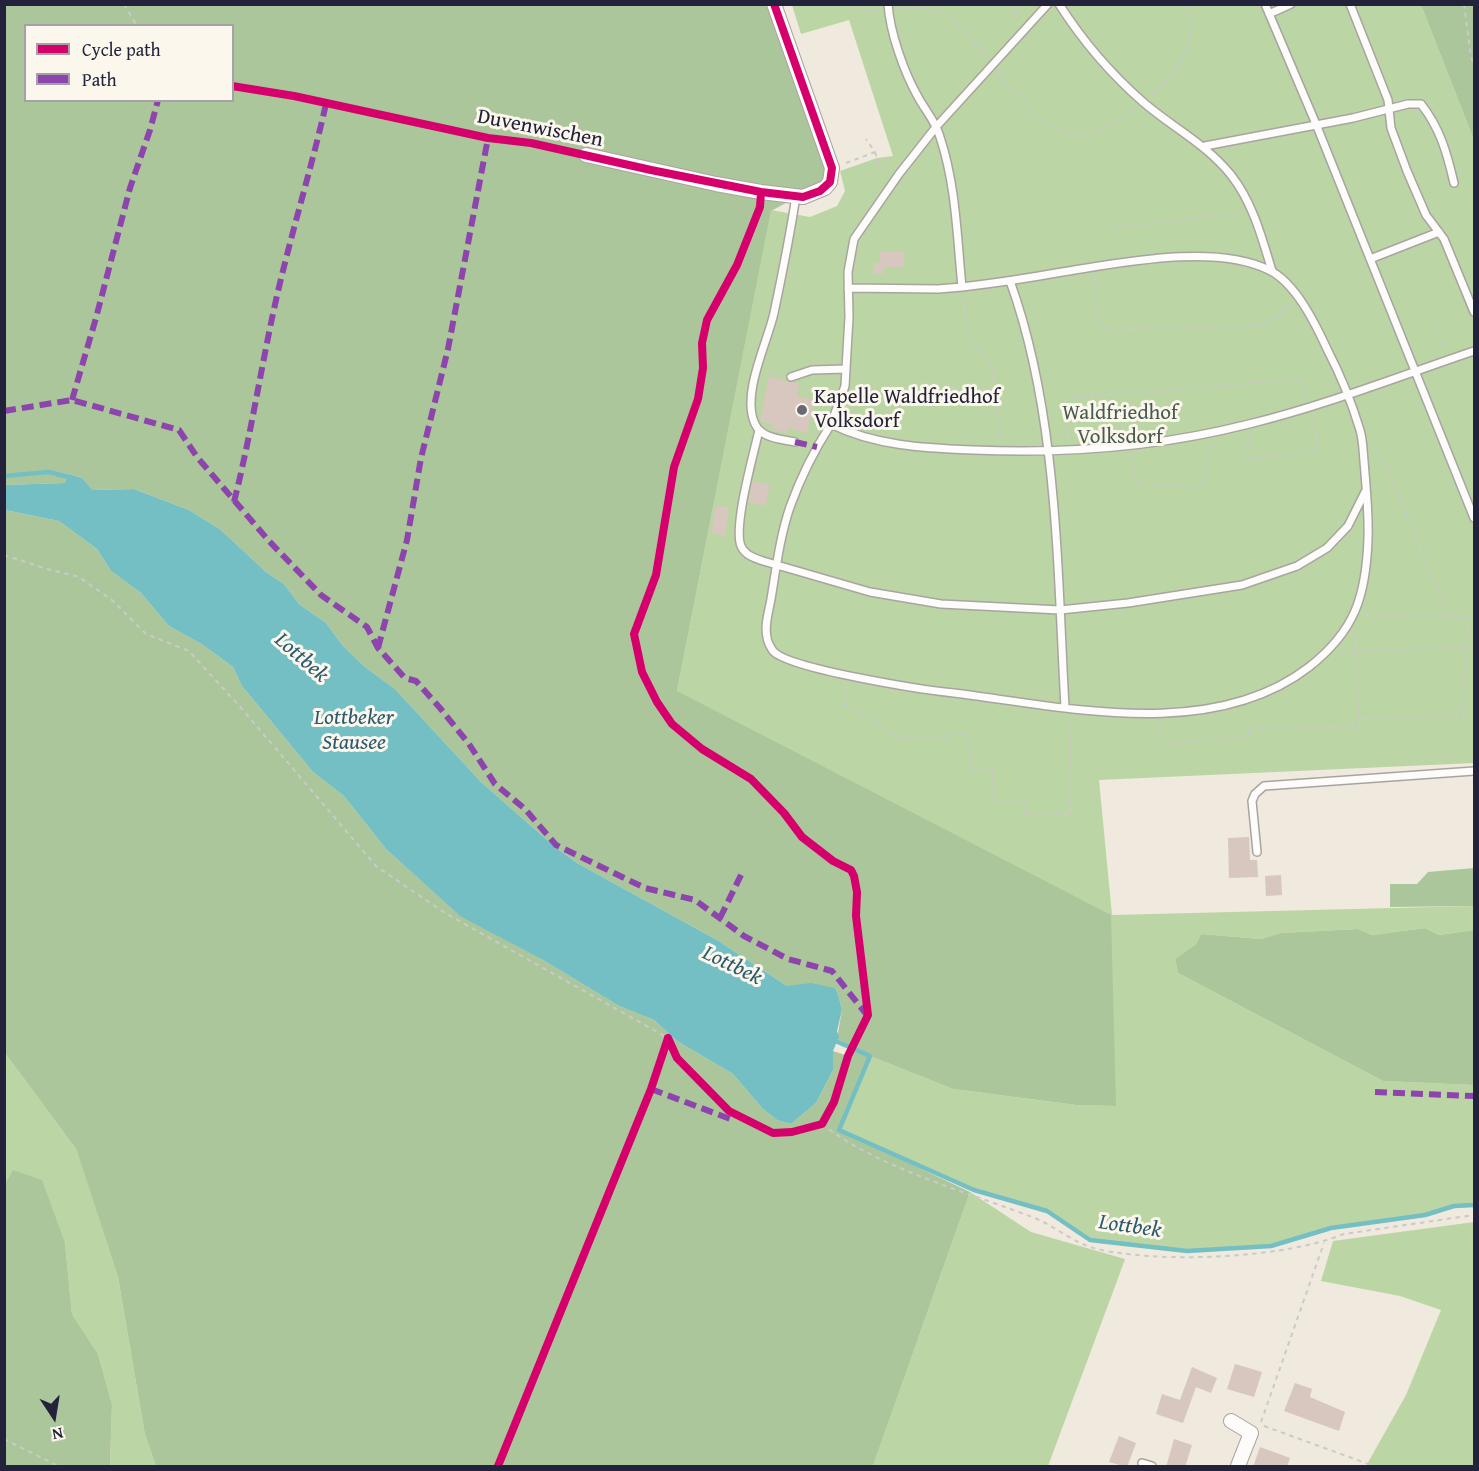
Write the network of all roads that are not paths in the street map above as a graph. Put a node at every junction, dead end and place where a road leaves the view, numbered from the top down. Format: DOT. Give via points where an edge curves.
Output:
graph roads {
  1 [pos="774,4"];
  2 [pos="1048,4"];
  3 [pos="1059,4"];
  4 [pos="1265,4"];
  5 [pos="1291,4"];
  6 [pos="1350,4"];
  7 [pos="888,7"];
  8 [pos="1269,14"];
  9 [pos="1389,108"];
  10 [pos="1316,124"];
  11 [pos="936,127"];
  12 [pos="1205,146"];
  13 [pos="586,155"];
  14 [pos="1454,183"];
  15 [pos="796,196"];
  16 [pos="1439,232"];
  17 [pos="1370,259"];
  18 [pos="1272,271"];
  19 [pos="1010,281"];
  20 [pos="962,287"];
  21 [pos="848,288"];
  22 [pos="1474,312"];
  23 [pos="1474,351"];
  24 [pos="846,369"];
  25 [pos="1415,371"];
  26 [pos="791,377"];
  27 [pos="1346,395"];
  28 [pos="831,424"];
  29 [pos="759,430"];
  30 [pos="795,442"];
  31 [pos="1047,451"];
  32 [pos="1367,490"];
  33 [pos="1474,492"];
  34 [pos="1465,495"];
  35 [pos="1474,518"];
  36 [pos="777,565"];
  37 [pos="1060,610"];
  38 [pos="1068,707"];
  39 [pos="1474,771"];
  40 [pos="1257,852"];
  41 [pos="1231,1421"];
  42 [pos="1142,1463"];
  43 [pos="1152,1467"];
  44 [pos="1238,1467"];
  1 -- 15 [label="street, Duvenwischen" via="832,172 825,188"];
  2 -- 11 [label="lane"];
  3 -- 12 [label="lane" via="1093,51 1143,102"];
  4 -- 8 [label="lane"];
  5 -- 8 [label="lane"];
  6 -- 9 [label="lane"];
  7 -- 11 [label="lane" via="905,68"];
  8 -- 10 [label="lane"];
  9 -- 10 [label="lane"];
  9 -- 14 [label="lane" via="1420,104 1446,148"];
  9 -- 16 [label="lane" via="1391,128 1407,171 1426,215"];
  10 -- 12 [label="lane"];
  10 -- 17 [label="lane"];
  11 -- 20 [label="lane" via="953,189"];
  11 -- 21 [label="lane" via="854,240"];
  12 -- 18 [label="lane" via="1232,176 1252,212"];
  13 -- 15 [label="street, Duvenwischen" via="716,184"];
  15 -- 29 [label="lane" via="773,317 753,391 752,415"];
  16 -- 17 [label="lane"];
  16 -- 22 [label="lane"];
  17 -- 25 [label="lane"];
  18 -- 19 [label="lane" via="1245,261 1214,258 1140,260"];
  18 -- 27 [label="lane" via="1296,296 1320,333"];
  19 -- 20 [label="lane"];
  19 -- 31 [label="lane" via="1036,379"];
  20 -- 21 [label="lane"];
  21 -- 24 [label="lane"];
  23 -- 25 [label="lane"];
  24 -- 26 [label="lane" via="812,370"];
  24 -- 28 [label="lane"];
  25 -- 27 [label="lane"];
  25 -- 34 [label="lane"];
  27 -- 31 [label="lane" via="1214,432 1129,446"];
  27 -- 32 [label="lane" via="1361,434"];
  28 -- 31 [label="lane" via="852,434 888,442 939,448"];
  28 -- 36 [label="lane" via="790,508"];
  29 -- 30 [label="lane"];
  29 -- 36 [label="lane" via="740,522 740,543 753,558"];
  31 -- 37 [label="lane"];
  32 -- 37 [label="lane" via="1348,526 1327,548 1297,566 1242,585"];
  32 -- 38 [label="lane" via="1367,563 1354,615 1328,652 1298,675 1270,690 1193,711 1101,712"];
  33 -- 34 [label="lane"];
  34 -- 35 [label="lane"];
  36 -- 37 [label="lane" via="870,591 941,604"];
  36 -- 38 [label="lane" via="767,640 771,649 785,659 924,690"];
  37 -- 38 [label="lane"];
  39 -- 40 [label="lane" via="1264,786 1252,801"];
  41 -- 44 [label="street" via="1251,1432"];
  42 -- 43 [label="lane"];
}
